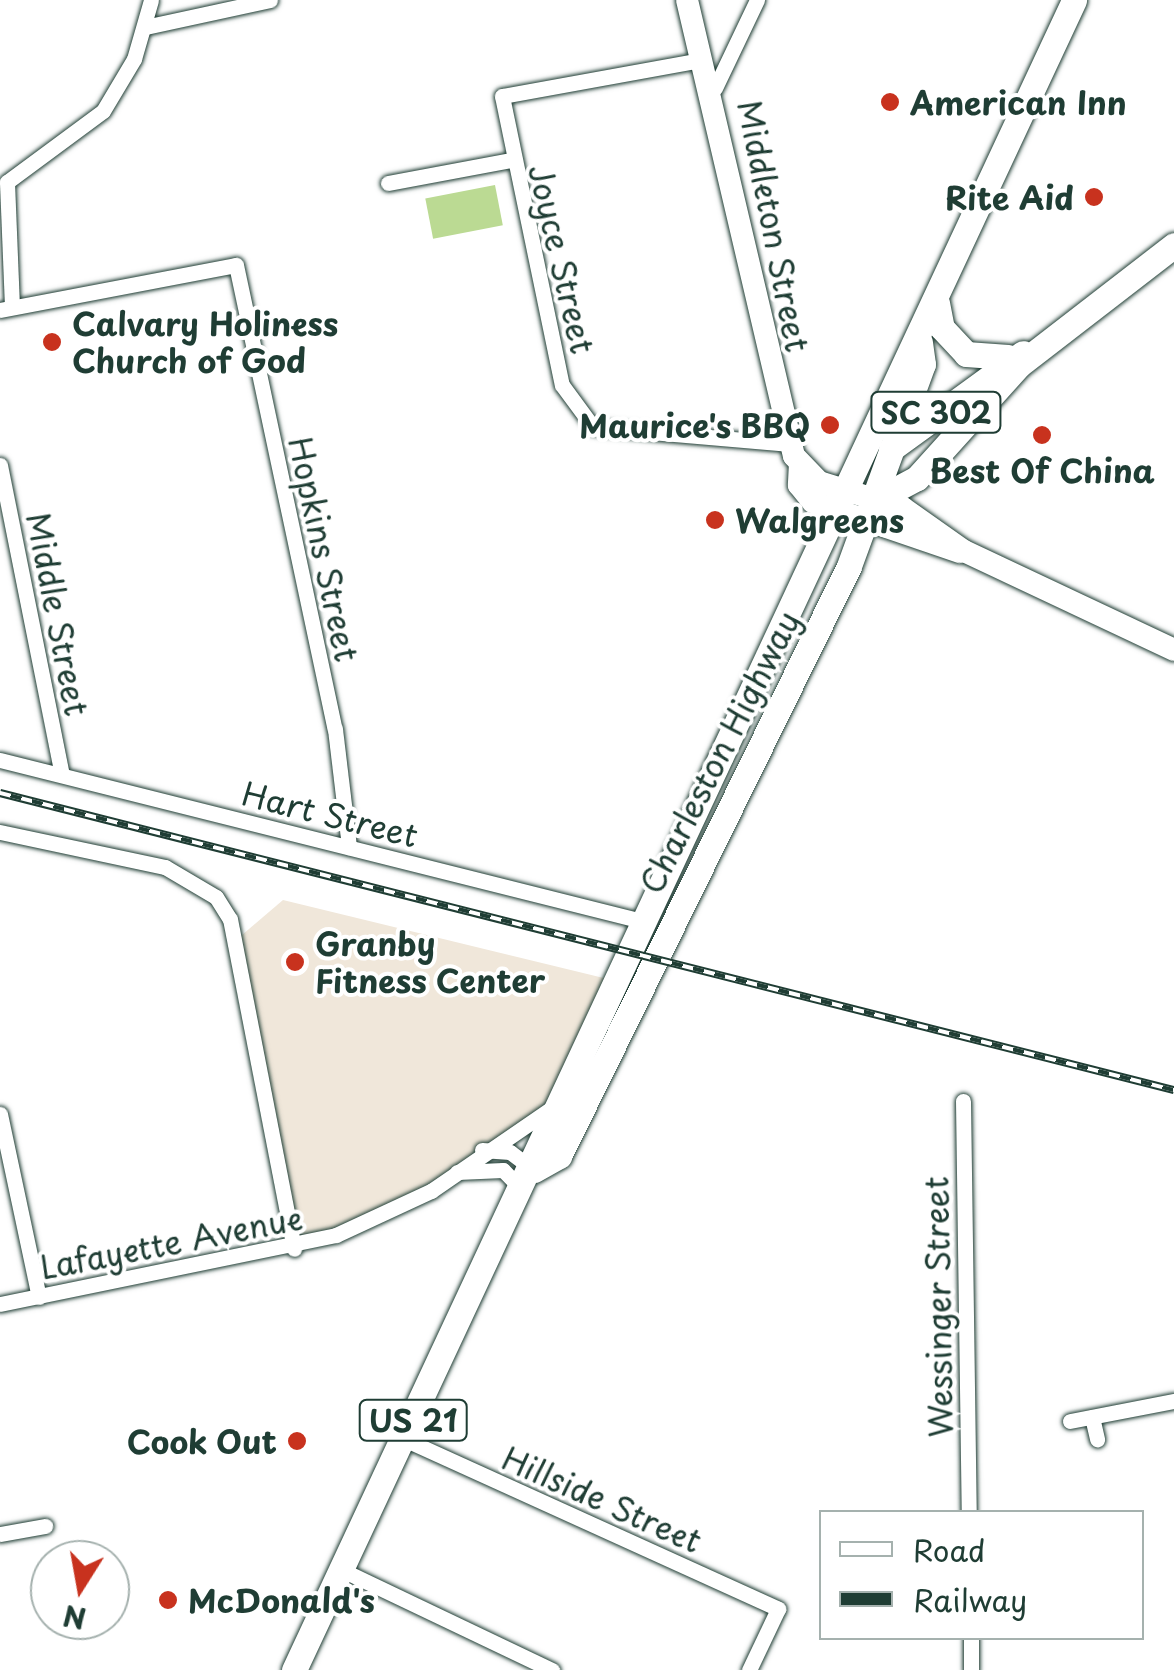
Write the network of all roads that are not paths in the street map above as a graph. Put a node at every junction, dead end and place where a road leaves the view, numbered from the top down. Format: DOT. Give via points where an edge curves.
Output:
graph roads {
  1 [pos="151,0"];
  2 [pos="270,0"];
  3 [pos="687,0"];
  4 [pos="758,0"];
  5 [pos="1074,0"];
  6 [pos="144,27"];
  7 [pos="701,60"];
  8 [pos="715,88"];
  9 [pos="511,160"];
  10 [pos="388,184"];
  11 [pos="1174,245"];
  12 [pos="937,303"];
  13 [pos="6,308"];
  14 [pos="920,342"];
  15 [pos="1038,350"];
  16 [pos="1008,356"];
  17 [pos="890,451"];
  18 [pos="795,453"];
  19 [pos="0,464"];
  20 [pos="842,503"];
  21 [pos="877,514"];
  22 [pos="1174,650"];
  23 [pos="0,760"];
  24 [pos="62,774"];
  25 [pos="0,832"];
  26 [pos="349,846"];
  27 [pos="646,922"];
  28 [pos="962,1101"];
  29 [pos="559,1103"];
  30 [pos="0,1114"];
  31 [pos="482,1150"];
  32 [pos="457,1172"];
  33 [pos="528,1180"];
  34 [pos="294,1249"];
  35 [pos="40,1297"];
  36 [pos="0,1304"];
  37 [pos="1174,1402"];
  38 [pos="1092,1417"];
  39 [pos="1070,1421"];
  40 [pos="1097,1439"];
  41 [pos="404,1440"];
  42 [pos="969,1510"];
  43 [pos="45,1526"];
  44 [pos="0,1534"];
  45 [pos="342,1570"];
  46 [pos="971,1640"];
  47 [pos="294,1670"];
  48 [pos="552,1670"];
  49 [pos="749,1670"];
  50 [pos="971,1670"];
  1 -- 6 [label="street"];
  2 -- 6 [label="street"];
  3 -- 7 [label="street, Middleton Street"];
  4 -- 8 [label="street"];
  5 -- 12 [label="main road, Charleston Highway / US 21"];
  6 -- 13 [label="street" via="103,111 7,182"];
  7 -- 8 [label="street, Middleton Street"];
  7 -- 9 [label="street, Joyce Street" via="502,96"];
  8 -- 18 [label="street, Middleton Street"];
  9 -- 10 [label="street"];
  9 -- 18 [label="street, Joyce Street" via="574,412 608,430"];
  11 -- 15 [label="main road, SC 302"];
  12 -- 14 [label="main road, Charleston Highway / US 21"];
  12 -- 16 [label="main road" via="942,328 966,354"];
  13 -- 26 [label="street, Hopkins Street" via="236,265 335,729"];
  14 -- 17 [label="main road, Charleston Highway / US 21" via="923,364"];
  14 -- 20 [label="main road, Charleston Highway / US 21" via="906,354"];
  15 -- 16 [label="main road, SC 302"];
  15 -- 21 [label="main road, SC 302"];
  16 -- 17 [label="main road, SC 302"];
  17 -- 20 [label="main road, SC 302"];
  17 -- 21 [label="main road, Charleston Highway / US 21"];
  18 -- 20 [label="street, Middleton Street" via="799,485"];
  19 -- 24 [label="street, Middle Street"];
  20 -- 21 [label="street, Middleton Street"];
  20 -- 27 [label="main road, Charleston Highway / US 21"];
  21 -- 22 [label="street, Middleton Street"];
  21 -- 33 [label="main road, Charleston Highway / US 21" via="559,1156"];
  23 -- 24 [label="street, Hart Street"];
  24 -- 26 [label="street, Hart Street"];
  25 -- 34 [label="street" via="192,878 230,918"];
  26 -- 27 [label="street, Hart Street"];
  27 -- 29 [label="main road, Charleston Highway / US 21"];
  28 -- 42 [label="street, Wessinger Street"];
  29 -- 31 [label="street, Lafayette Avenue"];
  29 -- 33 [label="main road, Charleston Highway / US 21"];
  30 -- 35 [label="street"];
  31 -- 32 [label="street, Lafayette Avenue"];
  31 -- 33 [label="street" via="510,1152"];
  32 -- 33 [label="street, Lafayette Avenue" via="503,1170"];
  32 -- 34 [label="street, Lafayette Avenue" via="363,1224"];
  33 -- 41 [label="main road, Charleston Highway / US 21"];
  34 -- 35 [label="street, Lafayette Avenue"];
  35 -- 36 [label="street, Lafayette Avenue"];
  37 -- 38 [label="street"];
  38 -- 39 [label="street"];
  38 -- 40 [label="street"];
  41 -- 45 [label="main road, Charleston Highway / US 21"];
  41 -- 49 [label="street, Hillside Street" via="778,1609"];
  43 -- 44 [label="street"];
  45 -- 47 [label="main road, Charleston Highway / US 21"];
  45 -- 48 [label="street"];
  46 -- 50 [label="street"];
}
